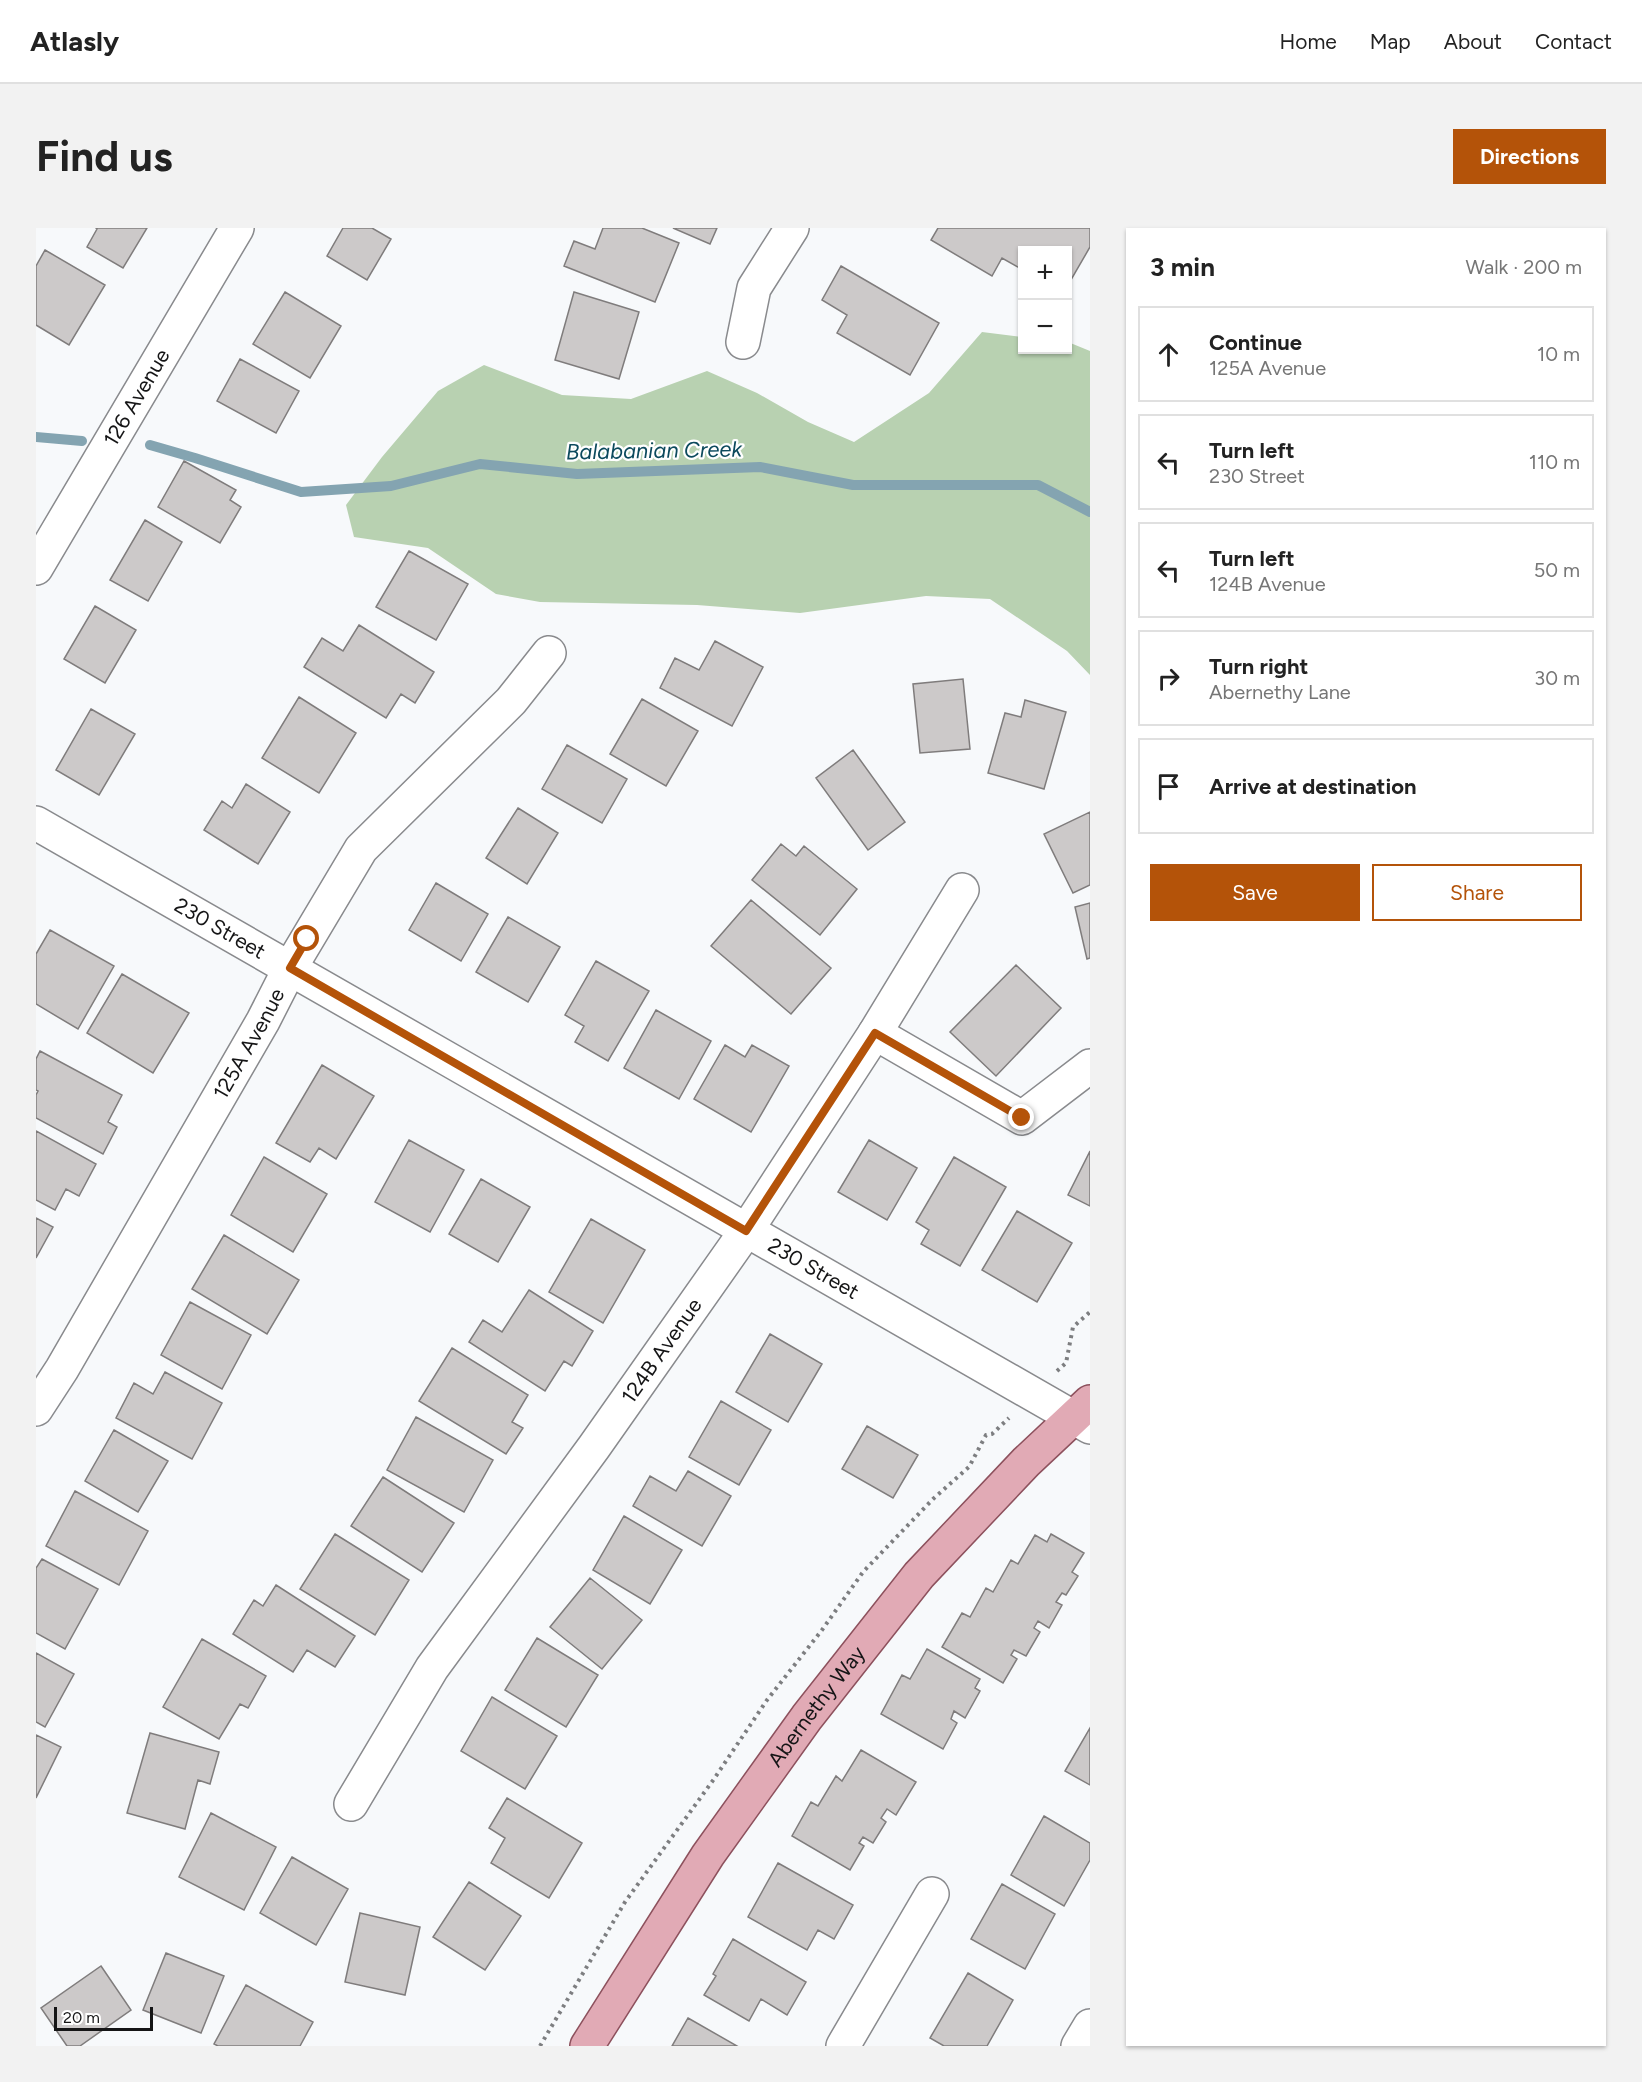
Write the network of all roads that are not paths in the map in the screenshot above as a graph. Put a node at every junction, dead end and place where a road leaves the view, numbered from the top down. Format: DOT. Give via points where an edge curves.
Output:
graph roads {
  1 [pos="237,228"];
  2 [pos="792,228"];
  3 [pos="743,342"];
  4 [pos="36,567"];
  5 [pos="549,653"];
  6 [pos="36,823"];
  7 [pos="962,890"];
  8 [pos="290,968"];
  9 [pos="875,1033"];
  10 [pos="1090,1066"];
  11 [pos="746,1231"];
  12 [pos="36,1409"];
  13 [pos="1084,1416"];
  14 [pos="351,1804"];
  15 [pos="932,1894"];
  16 [pos="1090,2026"];
  17 [pos="587,2046"];
  18 [pos="843,2046"];
  19 [pos="1078,2046"];
  1 -- 4 [label="street, 126 Avenue"];
  2 -- 3 [label="street" via="754,288"];
  5 -- 8 [label="street, 125A Avenue" via="511,701 361,849"];
  6 -- 8 [label="street, 230 Street"];
  7 -- 9 [label="street, 124B Avenue"];
  8 -- 11 [label="street, 230 Street"];
  8 -- 12 [label="street, 125A Avenue"];
  9 -- 10 [label="street" via="1022,1118"];
  9 -- 11 [label="street, 124B Avenue"];
  11 -- 13 [label="street, 230 Street"];
  11 -- 14 [label="street, 124B Avenue" via="432,1668"];
  13 -- 17 [label="main road, Abernethy Way" via="1026,1461 919,1575 807,1717 708,1855"];
  15 -- 18 [label="street"];
  16 -- 19 [label="street"];
}
